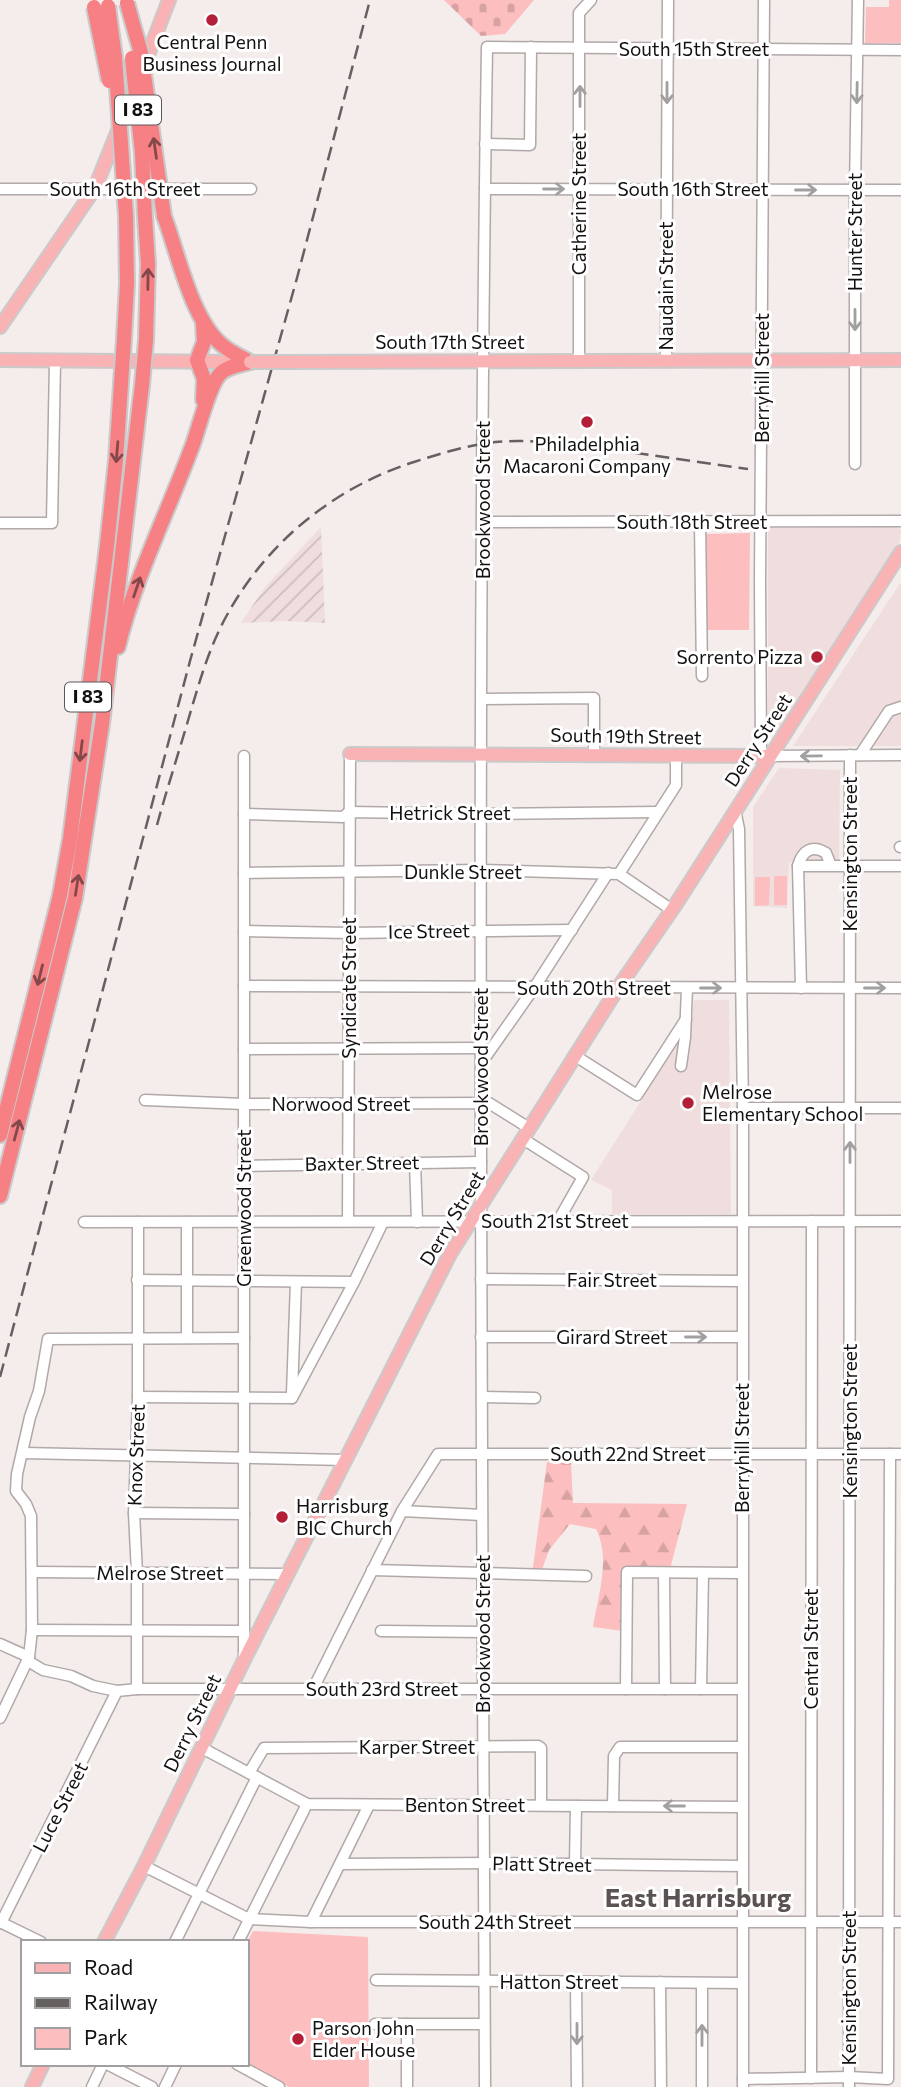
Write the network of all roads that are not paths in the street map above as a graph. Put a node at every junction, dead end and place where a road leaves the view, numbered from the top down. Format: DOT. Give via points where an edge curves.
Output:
graph roads {
  1 [pos="169,0"];
  2 [pos="591,0"];
  3 [pos="668,0"];
  4 [pos="764,0"];
  5 [pos="858,0"];
  6 [pos="127,1"];
  7 [pos="100,3"];
  8 [pos="487,47"];
  9 [pos="531,47"];
  10 [pos="580,48"];
  11 [pos="667,48"];
  12 [pos="764,49"];
  13 [pos="858,50"];
  14 [pos="901,51"];
  15 [pos="485,144"];
  16 [pos="95,188"];
  17 [pos="0,189"];
  18 [pos="251,189"];
  19 [pos="485,189"];
  20 [pos="579,189"];
  21 [pos="666,189"];
  22 [pos="764,190"];
  23 [pos="855,190"];
  24 [pos="901,190"];
  25 [pos="201,314"];
  26 [pos="0,327"];
  27 [pos="762,359"];
  28 [pos="0,360"];
  29 [pos="197,360"];
  30 [pos="483,360"];
  31 [pos="579,360"];
  32 [pos="855,360"];
  33 [pos="901,360"];
  34 [pos="55,361"];
  35 [pos="666,361"];
  36 [pos="250,362"];
  37 [pos="192,446"];
  38 [pos="855,464"];
  39 [pos="761,521"];
  40 [pos="901,521"];
  41 [pos="482,522"];
  42 [pos="700,522"];
  43 [pos="0,523"];
  44 [pos="901,552"];
  45 [pos="702,676"];
  46 [pos="482,699"];
  47 [pos="901,706"];
  48 [pos="102,724"];
  49 [pos="350,754"];
  50 [pos="482,754"];
  51 [pos="244,755"];
  52 [pos="594,755"];
  53 [pos="855,755"];
  54 [pos="901,755"];
  55 [pos="676,756"];
  56 [pos="765,756"];
  57 [pos="735,810"];
  58 [pos="349,812"];
  59 [pos="658,812"];
  60 [pos="244,814"];
  61 [pos="482,814"];
  62 [pos="798,866"];
  63 [pos="831,866"];
  64 [pos="850,866"];
  65 [pos="900,866"];
  66 [pos="482,870"];
  67 [pos="244,873"];
  68 [pos="349,873"];
  69 [pos="613,873"];
  70 [pos="672,909"];
  71 [pos="481,930"];
  72 [pos="572,930"];
  73 [pos="244,931"];
  74 [pos="349,933"];
  75 [pos="244,986"];
  76 [pos="349,986"];
  77 [pos="481,986"];
  78 [pos="534,988"];
  79 [pos="618,988"];
  80 [pos="687,988"];
  81 [pos="742,988"];
  82 [pos="801,988"];
  83 [pos="850,988"];
  84 [pos="901,988"];
  85 [pos="686,1019"];
  86 [pos="481,1048"];
  87 [pos="244,1049"];
  88 [pos="348,1049"];
  89 [pos="576,1057"];
  90 [pos="481,1063"];
  91 [pos="681,1066"];
  92 [pos="145,1100"];
  93 [pos="481,1103"];
  94 [pos="244,1104"];
  95 [pos="348,1105"];
  96 [pos="743,1108"];
  97 [pos="850,1108"];
  98 [pos="901,1108"];
  99 [pos="526,1134"];
  100 [pos="0,1135"];
  101 [pos="415,1162"];
  102 [pos="481,1162"];
  103 [pos="348,1164"];
  104 [pos="244,1166"];
  105 [pos="0,1196"];
  106 [pos="480,1206"];
  107 [pos="850,1220"];
  108 [pos="348,1221"];
  109 [pos="558,1221"];
  110 [pos="742,1221"];
  111 [pos="812,1221"];
  112 [pos="901,1221"];
  113 [pos="84,1222"];
  114 [pos="138,1222"];
  115 [pos="187,1222"];
  116 [pos="244,1222"];
  117 [pos="383,1222"];
  118 [pos="417,1222"];
  119 [pos="475,1222"];
  120 [pos="481,1279"];
  121 [pos="137,1280"];
  122 [pos="188,1281"];
  123 [pos="244,1281"];
  124 [pos="742,1281"];
  125 [pos="296,1282"];
  126 [pos="354,1282"];
  127 [pos="481,1337"];
  128 [pos="742,1337"];
  129 [pos="137,1338"];
  130 [pos="187,1338"];
  131 [pos="244,1338"];
  132 [pos="138,1397"];
  133 [pos="244,1397"];
  134 [pos="482,1397"];
  135 [pos="292,1398"];
  136 [pos="535,1398"];
  137 [pos="23,1453"];
  138 [pos="482,1454"];
  139 [pos="741,1454"];
  140 [pos="812,1454"];
  141 [pos="850,1454"];
  142 [pos="890,1454"];
  143 [pos="901,1454"];
  144 [pos="135,1455"];
  145 [pos="244,1459"];
  146 [pos="346,1460"];
  147 [pos="402,1511"];
  148 [pos="135,1513"];
  149 [pos="244,1514"];
  150 [pos="482,1516"];
  151 [pos="372,1570"];
  152 [pos="32,1572"];
  153 [pos="137,1573"];
  154 [pos="244,1573"];
  155 [pos="664,1573"];
  156 [pos="703,1573"];
  157 [pos="742,1573"];
  158 [pos="288,1574"];
  159 [pos="482,1574"];
  160 [pos="586,1576"];
  161 [pos="32,1630"];
  162 [pos="137,1631"];
  163 [pos="244,1631"];
  164 [pos="382,1631"];
  165 [pos="483,1632"];
  166 [pos="0,1644"];
  167 [pos="29,1659"];
  168 [pos="244,1660"];
  169 [pos="137,1689"];
  170 [pos="231,1689"];
  171 [pos="313,1689"];
  172 [pos="483,1689"];
  173 [pos="626,1689"];
  174 [pos="665,1689"];
  175 [pos="701,1689"];
  176 [pos="742,1689"];
  177 [pos="117,1691"];
  178 [pos="0,1718"];
  179 [pos="483,1746"];
  180 [pos="742,1747"];
  181 [pos="202,1748"];
  182 [pos="253,1775"];
  183 [pos="307,1804"];
  184 [pos="369,1805"];
  185 [pos="483,1805"];
  186 [pos="541,1805"];
  187 [pos="576,1806"];
  188 [pos="613,1806"];
  189 [pos="742,1807"];
  190 [pos="484,1863"];
  191 [pos="341,1864"];
  192 [pos="575,1864"];
  193 [pos="144,1866"];
  194 [pos="742,1866"];
  195 [pos="199,1894"];
  196 [pos="249,1919"];
  197 [pos="311,1922"];
  198 [pos="484,1922"];
  199 [pos="811,1922"];
  200 [pos="849,1922"];
  201 [pos="889,1922"];
  202 [pos="901,1922"];
  203 [pos="0,1923"];
  204 [pos="742,1923"];
  205 [pos="37,1940"];
  206 [pos="105,1940"];
  207 [pos="176,1940"];
  208 [pos="239,1940"];
  209 [pos="376,1980"];
  210 [pos="484,1981"];
  211 [pos="576,1982"];
  212 [pos="660,1982"];
  213 [pos="702,1983"];
  214 [pos="743,1983"];
  215 [pos="375,2024"];
  216 [pos="408,2024"];
  217 [pos="484,2024"];
  218 [pos="42,2066"];
  219 [pos="108,2066"];
  220 [pos="111,2066"];
  221 [pos="175,2066"];
  222 [pos="241,2066"];
  223 [pos="811,2078"];
  224 [pos="849,2082"];
  225 [pos="743,2083"];
  226 [pos="32,2087"];
  227 [pos="92,2087"];
  228 [pos="152,2087"];
  229 [pos="165,2087"];
  230 [pos="279,2087"];
  231 [pos="407,2087"];
  232 [pos="485,2087"];
  233 [pos="577,2087"];
  234 [pos="661,2087"];
  235 [pos="702,2087"];
  1 -- 16 [label="main road"];
  2 -- 10 [label="street, Catherine Street" via="579,13"];
  3 -- 11 [label="street, Naudain Street"];
  4 -- 12 [label="street, Berryhill Street"];
  5 -- 13 [label="street, Hunter Street"];
  25 -- 6 [label="highway, one-way, bridge" via="178,264 164,216 141,53"];
  48 -- 6 [label="highway, I 83, one-way, bridge" via="146,340 148,264 142,153"];
  7 -- 100 [label="highway, I 83, one-way, bridge" via="115,58 125,186 127,284 116,460 70,839"];
  8 -- 9 [label="street, South 15th Street"];
  8 -- 15 [label="street, Brookwood Street"];
  9 -- 10 [label="street, South 15th Street"];
  9 -- 15 [label="street" via="530,145"];
  10 -- 11 [label="street, South 15th Street"];
  20 -- 10 [label="street, Catherine Street, one-way"];
  11 -- 12 [label="street, South 15th Street"];
  11 -- 21 [label="street, Naudain Street, one-way"];
  12 -- 13 [label="street, South 15th Street"];
  12 -- 22 [label="street, Berryhill Street"];
  13 -- 14 [label="street, South 15th Street"];
  13 -- 23 [label="street, Hunter Street, one-way"];
  15 -- 19 [label="street, Brookwood Street"];
  16 -- 17 [label="street, South 16th Street"];
  16 -- 18 [label="street, South 16th Street"];
  16 -- 26 [label="main road"];
  19 -- 20 [label="street, South 16th Street, one-way"];
  19 -- 30 [label="street, Brookwood Street"];
  20 -- 21 [label="street, South 16th Street"];
  20 -- 31 [label="street, Catherine Street"];
  21 -- 22 [label="street, South 16th Street"];
  21 -- 35 [label="street, Naudain Street"];
  22 -- 23 [label="street, South 16th Street, one-way"];
  22 -- 27 [label="street, Berryhill Street"];
  23 -- 24 [label="street, South 16th Street"];
  23 -- 32 [label="street, Hunter Street, one-way"];
  25 -- 29 [label="highway" via="204,342"];
  25 -- 36 [label="highway" via="222,346"];
  27 -- 32 [label="main road, South 17th Street"];
  27 -- 35 [label="main road, South 17th Street"];
  27 -- 39 [label="street, Berryhill Street"];
  28 -- 34 [label="main road, South 17th Street"];
  29 -- 34 [label="main road, South 17th Street"];
  29 -- 36 [label="main road, South 17th Street"];
  29 -- 37 [label="highway" via="204,386"];
  30 -- 31 [label="main road, South 17th Street"];
  30 -- 36 [label="main road, South 17th Street, bridge"];
  30 -- 41 [label="street, Brookwood Street"];
  31 -- 35 [label="main road, South 17th Street"];
  32 -- 33 [label="main road, South 17th Street"];
  32 -- 38 [label="street, Hunter Street"];
  34 -- 43 [label="street" via="52,523"];
  36 -- 37 [label="highway" via="220,373"];
  48 -- 37 [label="highway, one-way" via="129,610"];
  39 -- 40 [label="street, South 18th Street"];
  39 -- 42 [label="street, South 18th Street"];
  39 -- 56 [label="street, Berryhill Street"];
  41 -- 42 [label="street, South 18th Street"];
  41 -- 46 [label="street, Brookwood Street"];
  42 -- 45 [label="street"];
  44 -- 56 [label="main road, Derry Street"];
  46 -- 50 [label="street, Brookwood Street"];
  46 -- 52 [label="street" via="594,698"];
  47 -- 53 [label="street" via="889,711"];
  105 -- 48 [label="highway, I 83, one-way" via="75,898"];
  49 -- 50 [label="main road, South 19th Street"];
  49 -- 58 [label="street, Syndicate Street"];
  50 -- 52 [label="main road, South 19th Street"];
  50 -- 61 [label="street, Brookwood Street"];
  51 -- 60 [label="street, Greenwood Street"];
  52 -- 55 [label="main road, South 19th Street"];
  53 -- 54 [label="street, South 19th Street"];
  53 -- 56 [label="street, South 19th Street, one-way"];
  53 -- 64 [label="street, Kensington Street"];
  55 -- 56 [label="main road, South 19th Street"];
  55 -- 59 [label="street" via="676,785"];
  56 -- 57 [label="main road, Derry Street"];
  57 -- 70 [label="main road, Derry Street"];
  57 -- 81 [label="street, Berryhill Street"];
  58 -- 60 [label="street, Hetrick Street" via="342,817"];
  58 -- 61 [label="street, Hetrick Street"];
  58 -- 68 [label="street, Syndicate Street"];
  59 -- 61 [label="street, Hetrick Street"];
  59 -- 69 [label="street"];
  60 -- 67 [label="street, Greenwood Street"];
  61 -- 66 [label="street, Brookwood Street"];
  62 -- 63 [label="street"];
  62 -- 63 [label="street" via="808,849 826,853"];
  62 -- 82 [label="street"];
  63 -- 64 [label="street"];
  64 -- 65 [label="street"];
  64 -- 83 [label="street, Kensington Street"];
  66 -- 68 [label="street, Dunkle Street"];
  66 -- 69 [label="street, Dunkle Street"];
  66 -- 71 [label="street, Brookwood Street"];
  67 -- 68 [label="street, Dunkle Street"];
  67 -- 73 [label="street, Greenwood Street"];
  68 -- 74 [label="street, Syndicate Street"];
  69 -- 70 [label="street"];
  69 -- 72 [label="street"];
  70 -- 79 [label="main road, Derry Street"];
  71 -- 72 [label="street, Ice Street"];
  71 -- 74 [label="street, Ice Street"];
  71 -- 77 [label="street, Brookwood Street"];
  72 -- 78 [label="street"];
  73 -- 74 [label="street, Ice Street"];
  73 -- 75 [label="street, Greenwood Street"];
  74 -- 76 [label="street, Syndicate Street"];
  75 -- 76 [label="street, South 20th Street"];
  75 -- 87 [label="street, Greenwood Street"];
  76 -- 77 [label="street, South 20th Street"];
  76 -- 88 [label="street, Syndicate Street"];
  77 -- 78 [label="street, South 20th Street"];
  77 -- 86 [label="street, Brookwood Street"];
  78 -- 79 [label="street, South 20th Street"];
  78 -- 90 [label="street"];
  79 -- 80 [label="street, South 20th Street"];
  79 -- 89 [label="main road, Derry Street"];
  80 -- 81 [label="street, South 20th Street, one-way"];
  80 -- 85 [label="street"];
  81 -- 82 [label="street, South 20th Street"];
  81 -- 96 [label="street, Berryhill Street"];
  82 -- 83 [label="street, South 20th Street"];
  83 -- 84 [label="street, South 20th Street, one-way"];
  83 -- 97 [label="street, Kensington Street"];
  85 -- 89 [label="street" via="638,1095"];
  85 -- 91 [label="street"];
  86 -- 88 [label="street"];
  86 -- 90 [label="street, Brookwood Street"];
  87 -- 88 [label="street"];
  87 -- 94 [label="street, Greenwood Street"];
  88 -- 95 [label="street, Syndicate Street"];
  89 -- 99 [label="main road, Derry Street"];
  90 -- 93 [label="street, Brookwood Street"];
  92 -- 94 [label="street, Norwood Street"];
  93 -- 95 [label="street, Norwood Street"];
  93 -- 99 [label="street, Norwood Street" via="489,1102"];
  93 -- 102 [label="street, Brookwood Street"];
  94 -- 95 [label="street, Norwood Street"];
  94 -- 104 [label="street, Greenwood Street"];
  95 -- 103 [label="street, Syndicate Street"];
  96 -- 97 [label="street"];
  96 -- 110 [label="street, Berryhill Street"];
  97 -- 98 [label="street"];
  107 -- 97 [label="street, Kensington Street, one-way"];
  99 -- 106 [label="main road, Derry Street"];
  99 -- 109 [label="street, Norwood Street" via="583,1177"];
  101 -- 102 [label="street, Baxter Street"];
  101 -- 103 [label="street, Baxter Street"];
  101 -- 118 [label="street"];
  102 -- 106 [label="street, Brookwood Street"];
  103 -- 104 [label="street, Baxter Street"];
  103 -- 108 [label="street, Syndicate Street"];
  104 -- 116 [label="street, Greenwood Street"];
  106 -- 119 [label="main road, Derry Street"];
  107 -- 111 [label="street, South 21st Street"];
  107 -- 112 [label="street, South 21st Street"];
  107 -- 141 [label="street, Kensington Street"];
  108 -- 116 [label="street, South 21st Street"];
  108 -- 117 [label="street, South 21st Street"];
  109 -- 110 [label="street, South 21st Street"];
  109 -- 119 [label="street, South 21st Street"];
  110 -- 111 [label="street, South 21st Street"];
  110 -- 124 [label="street, Berryhill Street"];
  111 -- 140 [label="street, Central Street"];
  113 -- 114 [label="street, South 21st Street"];
  114 -- 115 [label="street, South 21st Street"];
  114 -- 121 [label="street, Knox Street"];
  115 -- 116 [label="street, South 21st Street"];
  115 -- 122 [label="street"];
  116 -- 123 [label="street, Greenwood Street"];
  117 -- 118 [label="street, South 21st Street"];
  117 -- 126 [label="street"];
  118 -- 119 [label="street, South 21st Street"];
  119 -- 120 [label="street, Brookwood Street"];
  119 -- 146 [label="main road, Derry Street" via="450,1254"];
  120 -- 124 [label="street, Fair Street"];
  120 -- 127 [label="street, Brookwood Street"];
  121 -- 122 [label="street"];
  121 -- 129 [label="street, Knox Street"];
  122 -- 123 [label="street"];
  122 -- 130 [label="street"];
  123 -- 125 [label="street"];
  123 -- 131 [label="street, Greenwood Street"];
  124 -- 128 [label="street, Berryhill Street"];
  125 -- 126 [label="street"];
  125 -- 135 [label="street"];
  126 -- 135 [label="street"];
  127 -- 128 [label="street, Girard Street, one-way"];
  127 -- 134 [label="street, Brookwood Street"];
  128 -- 139 [label="street, Berryhill Street"];
  129 -- 130 [label="street"];
  129 -- 132 [label="street, Knox Street"];
  129 -- 137 [label="street" via="48,1339"];
  130 -- 131 [label="street"];
  131 -- 133 [label="street, Greenwood Street"];
  132 -- 133 [label="street"];
  132 -- 144 [label="street, Knox Street"];
  133 -- 135 [label="street"];
  133 -- 145 [label="street, Greenwood Street"];
  134 -- 136 [label="street"];
  134 -- 138 [label="street, Brookwood Street"];
  137 -- 144 [label="street"];
  137 -- 152 [label="street" via="16,1491 31,1516"];
  138 -- 139 [label="street, South 22nd Street"];
  138 -- 147 [label="street, South 22nd Street" via="438,1454"];
  138 -- 150 [label="street, Brookwood Street"];
  139 -- 140 [label="street, South 22nd Street"];
  139 -- 157 [label="street, Berryhill Street"];
  140 -- 141 [label="street, South 22nd Street"];
  140 -- 199 [label="street, Central Street"];
  141 -- 142 [label="street, South 22nd Street"];
  141 -- 200 [label="street, Kensington Street"];
  142 -- 143 [label="street, South 22nd Street"];
  142 -- 201 [label="street"];
  144 -- 145 [label="street"];
  144 -- 148 [label="street, Knox Street"];
  145 -- 146 [label="street"];
  145 -- 149 [label="street, Greenwood Street"];
  146 -- 158 [label="main road, Derry Street"];
  147 -- 150 [label="street"];
  147 -- 151 [label="street"];
  148 -- 149 [label="street"];
  148 -- 153 [label="street, Knox Street"];
  149 -- 154 [label="street, Greenwood Street"];
  150 -- 159 [label="street, Brookwood Street"];
  151 -- 159 [label="street"];
  151 -- 171 [label="street"];
  152 -- 153 [label="street, Melrose Street"];
  152 -- 161 [label="street"];
  153 -- 154 [label="street, Melrose Street"];
  153 -- 162 [label="street, Knox Street"];
  154 -- 158 [label="street, Melrose Street"];
  154 -- 163 [label="street, Greenwood Street"];
  155 -- 156 [label="street"];
  155 -- 173 [label="street" via="627,1573"];
  155 -- 174 [label="street"];
  156 -- 157 [label="street"];
  156 -- 175 [label="street"];
  157 -- 176 [label="street, Berryhill Street"];
  158 -- 168 [label="main road, Derry Street"];
  159 -- 160 [label="street"];
  159 -- 165 [label="street, Brookwood Street"];
  161 -- 162 [label="street"];
  161 -- 167 [label="street"];
  162 -- 163 [label="street"];
  162 -- 169 [label="street, Knox Street"];
  163 -- 168 [label="street, Greenwood Street"];
  164 -- 165 [label="street"];
  165 -- 172 [label="street, Brookwood Street"];
  166 -- 167 [label="street, South 23rd Street"];
  167 -- 177 [label="street, South 23rd Street" via="43,1670"];
  167 -- 178 [label="street"];
  168 -- 170 [label="main road, Derry Street"];
  169 -- 170 [label="street, South 23rd Street"];
  169 -- 177 [label="street, South 23rd Street"];
  170 -- 171 [label="street, South 23rd Street"];
  170 -- 181 [label="main road, Derry Street"];
  171 -- 172 [label="street, South 23rd Street"];
  172 -- 173 [label="street, South 23rd Street"];
  172 -- 179 [label="street, Brookwood Street"];
  173 -- 174 [label="street, South 23rd Street"];
  174 -- 175 [label="street, South 23rd Street"];
  175 -- 176 [label="street, South 23rd Street"];
  176 -- 180 [label="street, Berryhill Street"];
  177 -- 203 [label="street, Luce Street"];
  179 -- 182 [label="street, Karper Street" via="264,1748"];
  179 -- 185 [label="street, Brookwood Street"];
  179 -- 186 [label="street, Karper Street" via="540,1746"];
  180 -- 188 [label="street" via="620,1747 614,1756"];
  180 -- 189 [label="street, Berryhill Street"];
  181 -- 182 [label="street, Benton Street"];
  181 -- 193 [label="main road, Derry Street"];
  182 -- 183 [label="street, Benton Street"];
  182 -- 195 [label="street"];
  183 -- 184 [label="street, Benton Street"];
  183 -- 196 [label="street"];
  184 -- 185 [label="street, Benton Street"];
  184 -- 191 [label="street"];
  185 -- 186 [label="street, Benton Street"];
  185 -- 190 [label="street, Brookwood Street"];
  186 -- 187 [label="street, Benton Street"];
  187 -- 188 [label="street, Benton Street"];
  187 -- 192 [label="street"];
  189 -- 188 [label="street, Benton Street, one-way"];
  189 -- 194 [label="street, Berryhill Street"];
  190 -- 191 [label="street, Platt Street"];
  190 -- 192 [label="street, Platt Street"];
  190 -- 198 [label="street, Brookwood Street"];
  191 -- 197 [label="street"];
  192 -- 194 [label="street, Platt Street"];
  193 -- 195 [label="street, South 24th Street"];
  193 -- 206 [label="main road, Derry Street"];
  194 -- 204 [label="street, Berryhill Street"];
  195 -- 196 [label="street, South 24th Street"];
  195 -- 207 [label="street"];
  196 -- 197 [label="street, South 24th Street"];
  196 -- 208 [label="street"];
  197 -- 198 [label="street, South 24th Street"];
  198 -- 204 [label="street, South 24th Street"];
  198 -- 210 [label="street, Brookwood Street"];
  199 -- 200 [label="street, South 24th Street"];
  199 -- 204 [label="street, South 24th Street"];
  199 -- 223 [label="street, Central Street"];
  200 -- 201 [label="street, South 24th Street"];
  200 -- 224 [label="street, Kensington Street"];
  201 -- 202 [label="street, South 24th Street"];
  201 -- 224 [label="street" via="888,2079"];
  203 -- 205 [label="street"];
  204 -- 214 [label="street, Berryhill Street"];
  209 -- 210 [label="street, Hatton Street"];
  210 -- 211 [label="street, Hatton Street"];
  210 -- 217 [label="street, Brookwood Street"];
  211 -- 212 [label="street, Hatton Street"];
  211 -- 233 [label="street, one-way"];
  212 -- 213 [label="street, Hatton Street"];
  212 -- 234 [label="street"];
  213 -- 214 [label="street, Hatton Street"];
  235 -- 213 [label="street, one-way"];
  214 -- 225 [label="street, Berryhill Street"];
  215 -- 216 [label="street"];
  216 -- 217 [label="street"];
  216 -- 231 [label="street"];
  217 -- 232 [label="street, Brookwood Street"];
  218 -- 226 [label="main road"];
  219 -- 227 [label="street"];
  220 -- 228 [label="street"];
  221 -- 229 [label="street"];
  222 -- 230 [label="street"];
  223 -- 224 [label="street"];
  223 -- 225 [label="street"];
}
